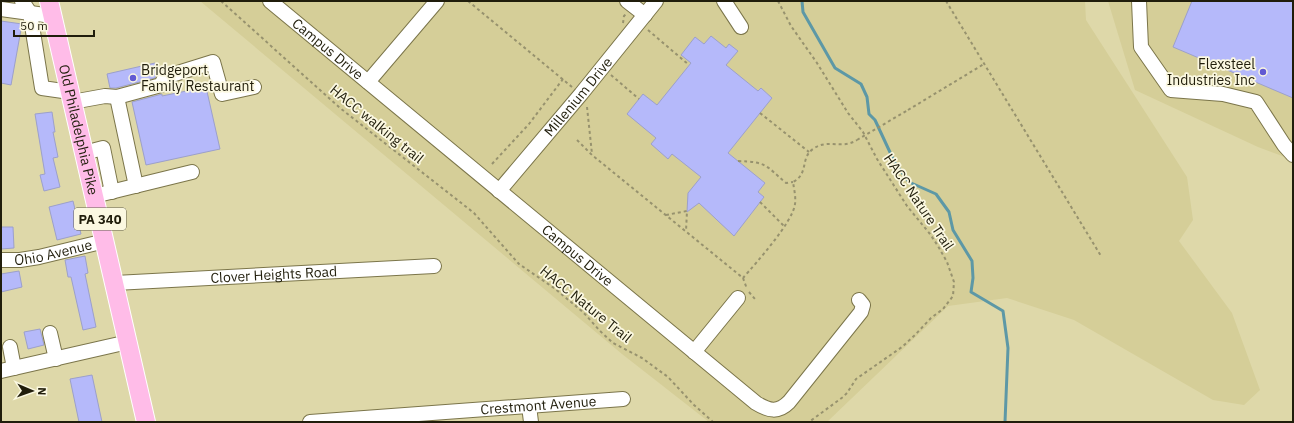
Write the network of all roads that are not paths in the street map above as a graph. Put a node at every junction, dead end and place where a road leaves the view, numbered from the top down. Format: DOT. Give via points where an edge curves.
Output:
graph roads {
  1 [pos="270,1"];
  2 [pos="437,1"];
  3 [pos="627,1"];
  4 [pos="656,1"];
  5 [pos="724,1"];
  6 [pos="1138,1"];
  7 [pos="26,7"];
  8 [pos="1,9"];
  9 [pos="51,9"];
  10 [pos="645,21"];
  11 [pos="741,27"];
  12 [pos="368,82"];
  13 [pos="254,87"];
  14 [pos="71,97"];
  15 [pos="117,97"];
  16 [pos="84,153"];
  17 [pos="1293,155"];
  18 [pos="192,172"];
  19 [pos="136,186"];
  20 [pos="499,191"];
  21 [pos="112,192"];
  22 [pos="94,196"];
  23 [pos="105,240"];
  24 [pos="1,260"];
  25 [pos="434,266"];
  26 [pos="115,283"];
  27 [pos="738,298"];
  28 [pos="859,300"];
  29 [pos="50,333"];
  30 [pos="128,342"];
  31 [pos="10,347"];
  32 [pos="694,352"];
  33 [pos="56,358"];
  34 [pos="7,370"];
  35 [pos="623,400"];
  36 [pos="530,406"];
  37 [pos="146,422"];
  38 [pos="310,422"];
  39 [pos="531,422"];
  1 -- 12 [label="street, Campus Drive"];
  2 -- 12 [label="street"];
  3 -- 10 [label="street"];
  4 -- 10 [label="street, Millenium Drive"];
  5 -- 11 [label="street"];
  6 -- 17 [label="street" via="1141,47 1171,90 1223,94 1256,102"];
  7 -- 8 [label="street"];
  7 -- 9 [label="street"];
  7 -- 14 [label="street" via="42,88"];
  9 -- 14 [label="main road, Old Philadelphia Pike / PA 340"];
  10 -- 20 [label="street, Millenium Drive"];
  12 -- 20 [label="street, Campus Drive"];
  13 -- 15 [label="street" via="222,94 213,62 164,77 161,85"];
  14 -- 15 [label="street"];
  14 -- 16 [label="main road, Old Philadelphia Pike / PA 340"];
  15 -- 19 [label="street"];
  16 -- 21 [label="street" via="103,148"];
  16 -- 22 [label="main road, Old Philadelphia Pike / PA 340"];
  18 -- 19 [label="street"];
  19 -- 21 [label="street"];
  20 -- 32 [label="street, Campus Drive"];
  21 -- 22 [label="street"];
  22 -- 23 [label="main road, Old Philadelphia Pike / PA 340"];
  23 -- 24 [label="street, Ohio Avenue" via="39,257"];
  23 -- 26 [label="main road, Old Philadelphia Pike / PA 340"];
  25 -- 26 [label="street, Clover Heights Road"];
  26 -- 30 [label="main road, Old Philadelphia Pike / PA 340"];
  27 -- 32 [label="street"];
  28 -- 32 [label="street, Campus Drive" via="863,306 861,312 789,402 775,410 765,409 756,403"];
  29 -- 33 [label="street"];
  30 -- 33 [label="street"];
  30 -- 37 [label="main road, Old Philadelphia Pike / PA 340"];
  31 -- 34 [label="street"];
  33 -- 34 [label="street"];
  35 -- 36 [label="street, Crestmont Avenue"];
  36 -- 38 [label="street, Crestmont Avenue"];
  36 -- 39 [label="street"];
}
